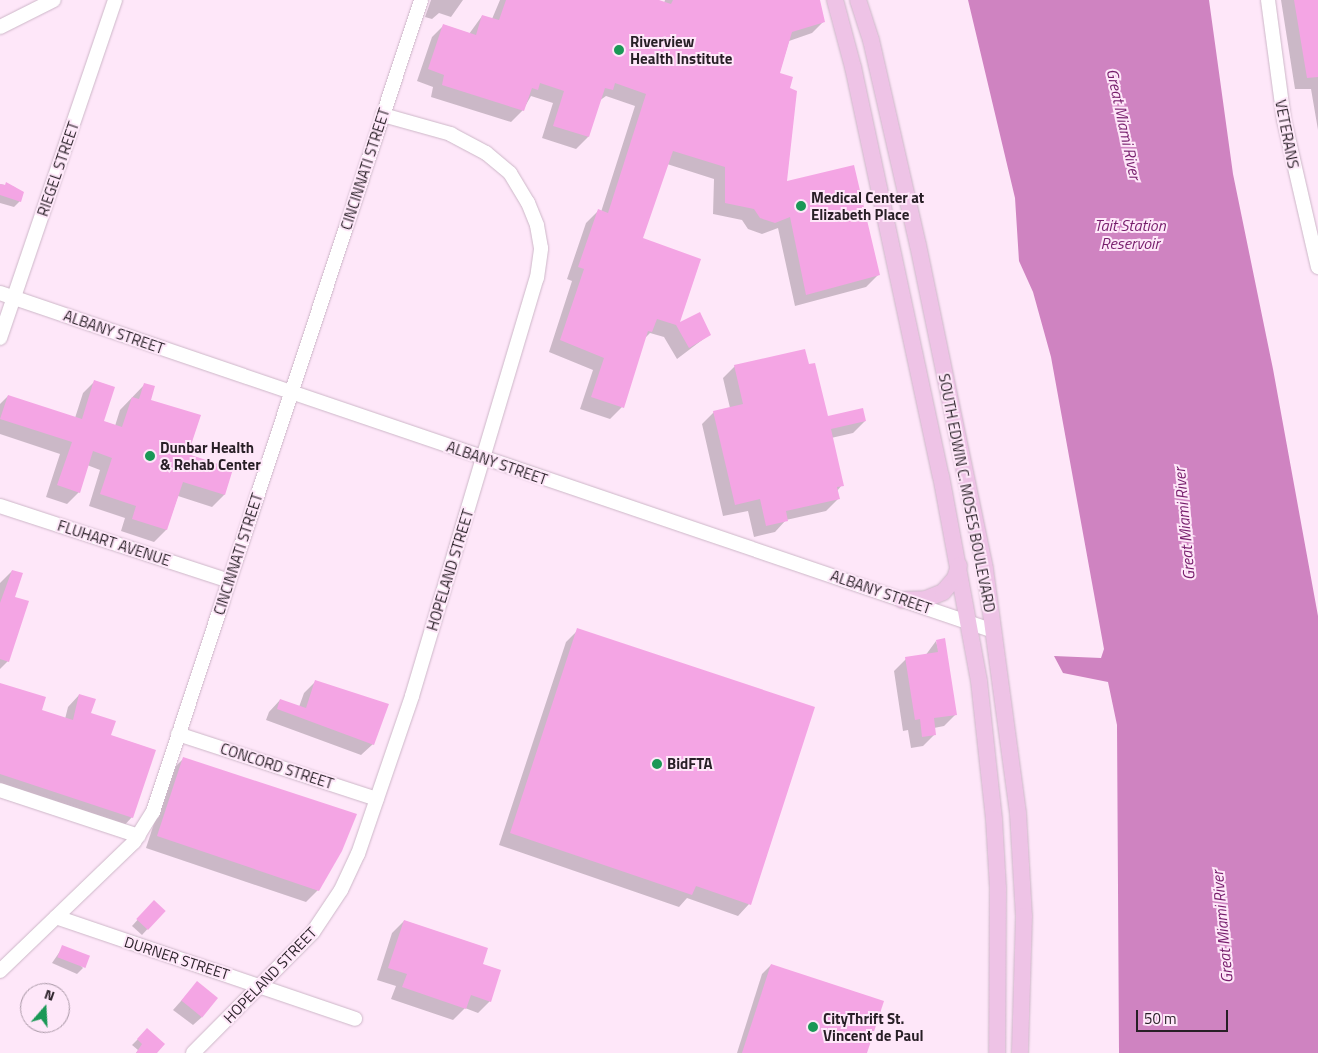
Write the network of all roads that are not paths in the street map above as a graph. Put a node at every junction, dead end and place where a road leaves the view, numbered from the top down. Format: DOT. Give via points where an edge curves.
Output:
graph roads {
  1 [pos="54,0"];
  2 [pos="115,0"];
  3 [pos="421,0"];
  4 [pos="835,0"];
  5 [pos="858,0"];
  6 [pos="1268,0"];
  7 [pos="0,27"];
  8 [pos="871,43"];
  9 [pos="848,49"];
  10 [pos="383,115"];
  11 [pos="892,133"];
  12 [pos="868,138"];
  13 [pos="1318,267"];
  14 [pos="7,296"];
  15 [pos="928,296"];
  16 [pos="903,300"];
  17 [pos="0,338"];
  18 [pos="290,393"];
  19 [pos="485,459"];
  20 [pos="0,506"];
  21 [pos="959,566"];
  22 [pos="229,581"];
  23 [pos="902,600"];
  24 [pos="969,623"];
  25 [pos="994,631"];
  26 [pos="178,734"];
  27 [pos="0,790"];
  28 [pos="376,798"];
  29 [pos="139,836"];
  30 [pos="56,917"];
  31 [pos="0,971"];
  32 [pos="262,986"];
  33 [pos="355,1019"];
  34 [pos="193,1053"];
  35 [pos="997,1053"];
  36 [pos="1020,1053"];
  1 -- 7 [label="street"];
  2 -- 14 [label="street, RIEGEL STREET"];
  3 -- 10 [label="street, CINCINNATI STREET"];
  4 -- 9 [label="main road, SOUTH EDWIN C. MOSES BOULEVARD"];
  5 -- 8 [label="main road, SOUTH EDWIN C. MOSES BOULEVARD"];
  6 -- 13 [label="street, VETERANS" via="1284,120"];
  8 -- 9 [label="main road"];
  8 -- 11 [label="main road, SOUTH EDWIN C. MOSES BOULEVARD"];
  9 -- 12 [label="main road, SOUTH EDWIN C. MOSES BOULEVARD"];
  10 -- 18 [label="street, CINCINNATI STREET"];
  10 -- 19 [label="street, HOPELAND STREET" via="451,134 494,158 520,188 536,225 541,248 537,278"];
  11 -- 12 [label="main road"];
  11 -- 15 [label="main road, SOUTH EDWIN C. MOSES BOULEVARD"];
  12 -- 16 [label="main road, SOUTH EDWIN C. MOSES BOULEVARD"];
  14 -- 17 [label="street, RIEGEL STREET"];
  14 -- 18 [label="street, ALBANY STREET"];
  15 -- 16 [label="main road"];
  15 -- 25 [label="main road, SOUTH EDWIN C. MOSES BOULEVARD" via="985,569"];
  16 -- 21 [label="main road, SOUTH EDWIN C. MOSES BOULEVARD"];
  18 -- 19 [label="street, ALBANY STREET"];
  18 -- 22 [label="street, CINCINNATI STREET"];
  19 -- 23 [label="street, ALBANY STREET"];
  19 -- 28 [label="street, HOPELAND STREET"];
  20 -- 22 [label="street, FLUHART AVENUE"];
  21 -- 23 [label="main road" via="955,578 943,592 926,599"];
  21 -- 24 [label="main road, SOUTH EDWIN C. MOSES BOULEVARD"];
  22 -- 26 [label="street, CINCINNATI STREET"];
  23 -- 24 [label="street, ALBANY STREET"];
  24 -- 25 [label="street, ALBANY STREET"];
  24 -- 35 [label="main road, SOUTH EDWIN C. MOSES BOULEVARD" via="994,819 998,888"];
  25 -- 36 [label="main road, SOUTH EDWIN C. MOSES BOULEVARD" via="1018,813 1024,916"];
  26 -- 28 [label="street, CONCORD STREET"];
  26 -- 29 [label="street, CINCINNATI STREET" via="153,812"];
  27 -- 29 [label="street"];
  28 -- 32 [label="street, HOPELAND STREET" via="358,854 333,903 296,952"];
  29 -- 30 [label="street, CINCINNATI STREET"];
  30 -- 31 [label="street, CINCINNATI STREET"];
  30 -- 32 [label="street, DURNER STREET"];
  32 -- 33 [label="street, DURNER STREET"];
  32 -- 34 [label="street, HOPELAND STREET"];
}
